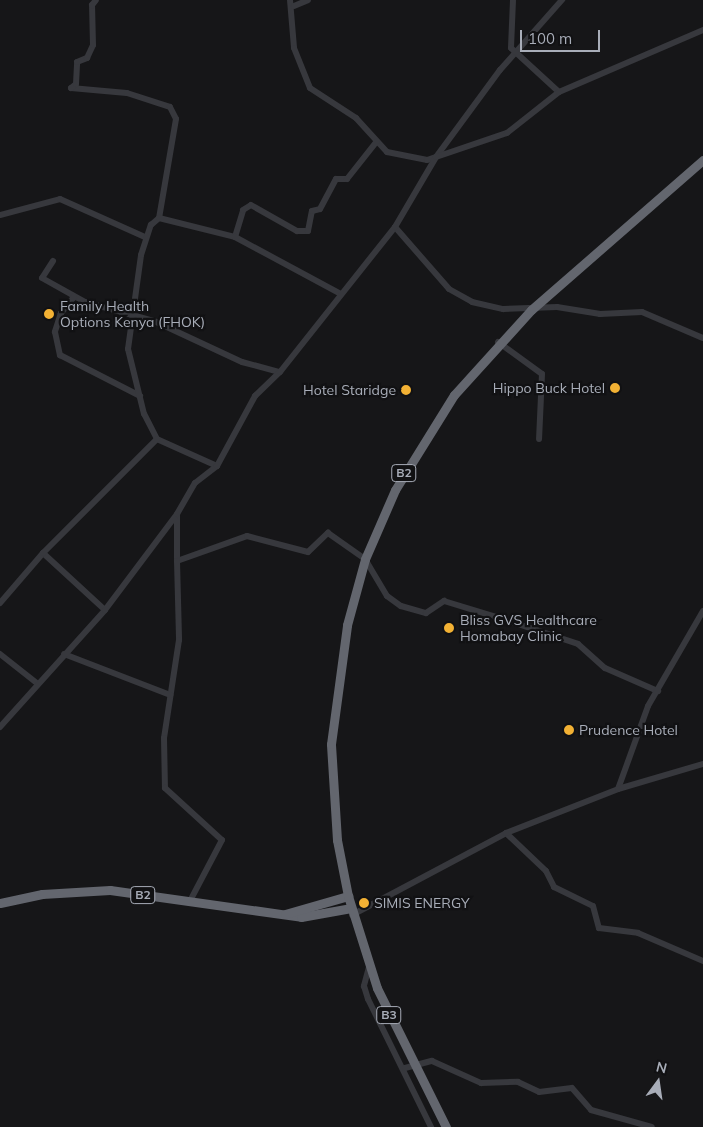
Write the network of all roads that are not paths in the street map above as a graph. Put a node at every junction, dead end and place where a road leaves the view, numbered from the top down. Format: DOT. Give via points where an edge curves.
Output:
graph roads {
  1 [pos="96,0"];
  2 [pos="308,0"];
  3 [pos="513,0"];
  4 [pos="562,0"];
  5 [pos="292,3"];
  6 [pos="703,30"];
  7 [pos="517,53"];
  8 [pos="560,92"];
  9 [pos="377,142"];
  10 [pos="436,157"];
  11 [pos="703,160"];
  12 [pos="0,215"];
  13 [pos="159,218"];
  14 [pos="395,227"];
  15 [pos="145,237"];
  16 [pos="235,237"];
  17 [pos="53,261"];
  18 [pos="341,294"];
  19 [pos="74,296"];
  20 [pos="531,310"];
  21 [pos="133,317"];
  22 [pos="703,338"];
  23 [pos="498,342"];
  24 [pos="280,372"];
  25 [pos="140,396"];
  26 [pos="156,439"];
  27 [pos="539,439"];
  28 [pos="217,466"];
  29 [pos="177,514"];
  30 [pos="43,553"];
  31 [pos="366,559"];
  32 [pos="177,561"];
  33 [pos="0,603"];
  34 [pos="105,610"];
  35 [pos="703,611"];
  36 [pos="0,654"];
  37 [pos="64,654"];
  38 [pos="38,684"];
  39 [pos="658,692"];
  40 [pos="170,695"];
  41 [pos="0,727"];
  42 [pos="703,764"];
  43 [pos="618,789"];
  44 [pos="506,833"];
  45 [pos="348,896"];
  46 [pos="190,901"];
  47 [pos="0,903"];
  48 [pos="352,912"];
  49 [pos="285,914"];
  50 [pos="703,961"];
  51 [pos="409,1066"];
  52 [pos="431,1127"];
  53 [pos="446,1127"];
  54 [pos="652,1127"];
  1 -- 13 [label="street" via="92,5 93,46 88,58 77,62 76,84 71,88 127,93 170,107 176,120"];
  2 -- 5 [label="street"];
  3 -- 7 [label="street" via="510,43"];
  4 -- 7 [label="street"];
  5 -- 9 [label="street" via="294,48 310,88 356,118"];
  6 -- 8 [label="street"];
  7 -- 8 [label="street"];
  7 -- 10 [label="street"];
  8 -- 10 [label="street" via="507,133"];
  9 -- 10 [label="street" via="387,152 427,160"];
  9 -- 16 [label="street" via="348,179 336,179 320,209 312,211 308,231 297,231 250,205 243,210"];
  10 -- 14 [label="street"];
  11 -- 20 [label="highway, B2"];
  12 -- 15 [label="street" via="60,199"];
  13 -- 15 [label="street"];
  13 -- 16 [label="street"];
  14 -- 18 [label="street"];
  14 -- 20 [label="street" via="454,292 480,304"];
  15 -- 21 [label="street"];
  16 -- 18 [label="street"];
  17 -- 19 [label="street" via="42,278"];
  18 -- 24 [label="street"];
  19 -- 21 [label="street"];
  19 -- 25 [label="street" via="61,313 55,332 60,355"];
  20 -- 22 [label="street" via="557,306 600,314 642,312"];
  20 -- 23 [label="highway, B2"];
  21 -- 24 [label="street" via="183,333 256,368"];
  21 -- 25 [label="street" via="128,349"];
  23 -- 27 [label="street" via="542,374"];
  23 -- 31 [label="highway, B2" via="454,395 413,456"];
  24 -- 28 [label="street" via="255,396"];
  25 -- 26 [label="street"];
  26 -- 28 [label="street"];
  26 -- 30 [label="street"];
  28 -- 29 [label="street" via="195,483"];
  29 -- 32 [label="street"];
  29 -- 34 [label="street"];
  30 -- 33 [label="street"];
  30 -- 34 [label="street"];
  31 -- 32 [label="street" via="328,533 304,553 247,536"];
  31 -- 39 [label="street" via="387,596 401,606 426,613 444,602 504,619 578,644 605,668"];
  31 -- 45 [label="highway, B2" via="339,663 331,744 337,840"];
  32 -- 40 [label="street" via="179,640"];
  34 -- 37 [label="street"];
  35 -- 39 [label="street"];
  36 -- 38 [label="street"];
  37 -- 38 [label="street"];
  37 -- 40 [label="street"];
  38 -- 41 [label="street"];
  39 -- 43 [label="street" via="632,743"];
  40 -- 46 [label="street" via="164,738 165,788 222,840"];
  42 -- 43 [label="street"];
  43 -- 44 [label="street"];
  44 -- 48 [label="street"];
  44 -- 50 [label="street" via="546,871 554,887 593,906 599,928 638,933"];
  45 -- 48 [label="highway, B3"];
  45 -- 49 [label="highway, B2"];
  46 -- 47 [label="highway, B2" via="110,890 42,894"];
  46 -- 49 [label="highway, B2"];
  48 -- 49 [label="highway, B2" via="310,916"];
  48 -- 51 [label="highway, B3" via="369,968"];
  51 -- 52 [label="street"];
  51 -- 53 [label="highway, B3"];
  51 -- 54 [label="street" via="438,1062 481,1083 505,1080 539,1092 572,1088 591,1110"];
}
